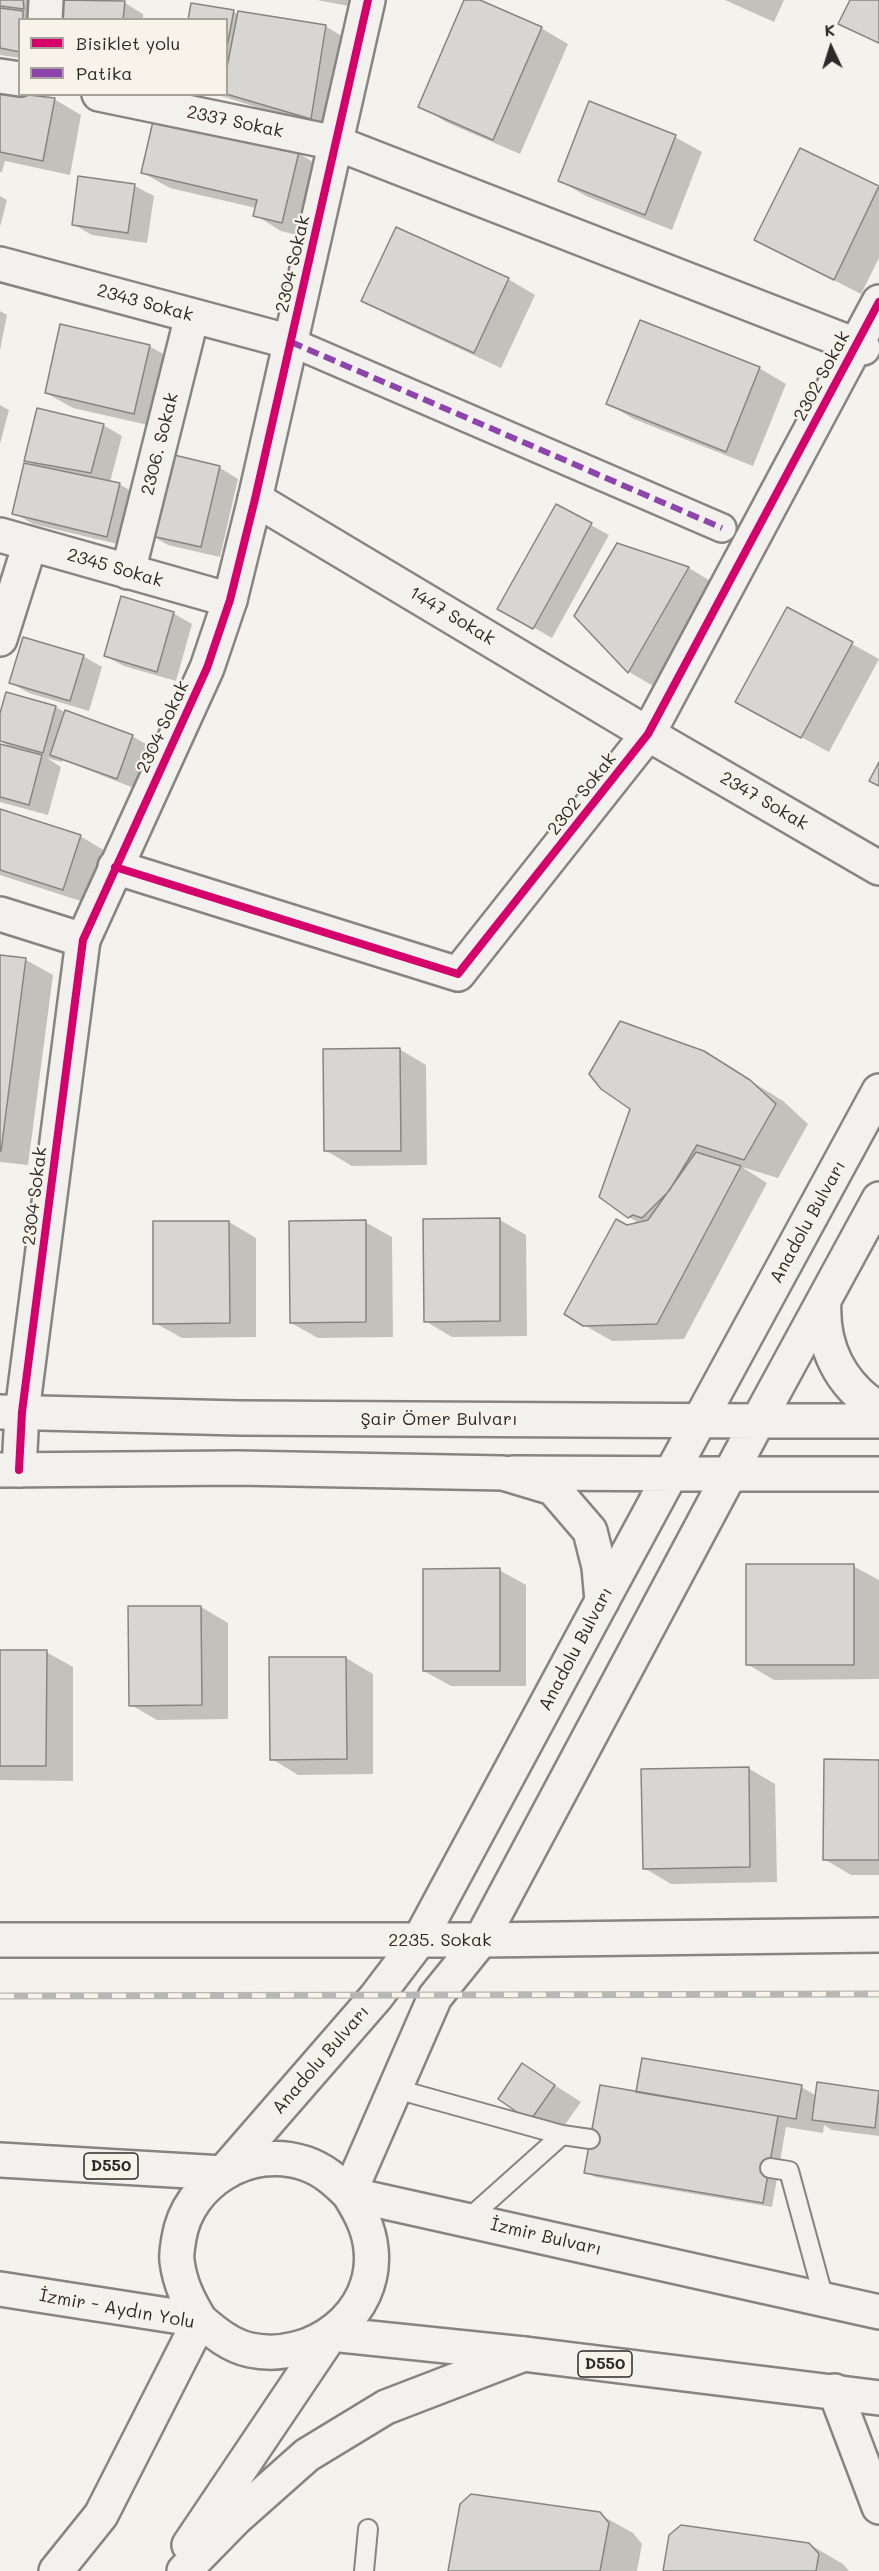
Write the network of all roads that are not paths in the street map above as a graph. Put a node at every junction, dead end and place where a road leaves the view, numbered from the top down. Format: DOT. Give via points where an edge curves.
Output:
graph roads {
  1 [pos="46,0"];
  2 [pos="368,0"];
  3 [pos="45,18"];
  4 [pos="0,76"];
  5 [pos="18,79"];
  6 [pos="109,96"];
  7 [pos="336,143"];
  8 [pos="0,264"];
  9 [pos="879,302"];
  10 [pos="192,316"];
  11 [pos="291,342"];
  12 [pos="859,347"];
  13 [pos="255,498"];
  14 [pos="722,528"];
  15 [pos="15,539"];
  16 [pos="128,572"];
  17 [pos="230,600"];
  18 [pos="0,639"];
  19 [pos="648,734"];
  20 [pos="114,867"];
  21 [pos="879,868"];
  22 [pos="0,914"];
  23 [pos="83,940"];
  24 [pos="879,1091"];
  25 [pos="879,1199"];
  26 [pos="824,1300"];
  27 [pos="879,1409"];
  28 [pos="11,1412"];
  29 [pos="700,1420"];
  30 [pos="758,1421"];
  31 [pos="879,1421"];
  32 [pos="9,1470"];
  33 [pos="670,1472"];
  34 [pos="502,1473"];
  35 [pos="730,1474"];
  36 [pos="879,1474"];
  37 [pos="602,1601"];
  38 [pos="879,1935"];
  39 [pos="420,1939"];
  40 [pos="0,1940"];
  41 [pos="481,1940"];
  42 [pos="396,2089"];
  43 [pos="562,2135"];
  44 [pos="590,2139"];
  45 [pos="0,2160"];
  46 [pos="770,2168"];
  47 [pos="223,2173"];
  48 [pos="350,2194"];
  49 [pos="467,2220"];
  50 [pos="0,2289"];
  51 [pos="824,2299"];
  52 [pos="879,2312"];
  53 [pos="200,2320"];
  54 [pos="331,2334"];
  55 [pos="524,2354"];
  56 [pos="835,2391"];
  57 [pos="879,2398"];
  58 [pos="879,2507"];
  59 [pos="368,2529"];
  60 [pos="56,2571"];
  61 [pos="171,2571"];
  62 [pos="184,2571"];
  63 [pos="364,2571"];
  1 -- 3 [label="main road"];
  2 -- 7 [label="main road, 2304 Sokak"];
  4 -- 5 [label="main road"];
  6 -- 7 [label="main road, 2337 Sokak"];
  7 -- 11 [label="main road, 2304 Sokak"];
  7 -- 12 [label="main road, 2337 Sokak"];
  8 -- 10 [label="main road, 2343 Sokak"];
  9 -- 12 [label="main road, 2302 Sokak"];
  10 -- 11 [label="main road, 2343 Sokak"];
  10 -- 16 [label="main road, 2306. Sokak"];
  11 -- 13 [label="main road, 2304 Sokak"];
  11 -- 14 [label="street"];
  12 -- 19 [label="main road, 2302 Sokak"];
  13 -- 17 [label="main road, 2304 Sokak"];
  13 -- 19 [label="main road, 1447 Sokak"];
  15 -- 16 [label="main road, 2345 Sokak"];
  15 -- 18 [label="main road"];
  16 -- 17 [label="main road, 2345 Sokak"];
  17 -- 20 [label="main road, 2304 Sokak" via="207,668"];
  19 -- 20 [label="main road, 2302 Sokak" via="458,974"];
  19 -- 21 [label="main road, 2347 Sokak"];
  20 -- 23 [label="main road, 2304 Sokak"];
  22 -- 23 [label="main road"];
  23 -- 28 [label="main road, 2304 Sokak"];
  24 -- 29 [label="main road, Anadolu Bulvarı"];
  25 -- 26 [label="main road"];
  26 -- 27 [label="main road" via="823,1318 831,1356 847,1384"];
  26 -- 30 [label="main road"];
  28 -- 29 [label="main road, Şair Ömer Bulvarı" via="239,1418"];
  28 -- 32 [label="main road, 2304 Sokak"];
  29 -- 30 [label="main road, Şair Ömer Bulvarı"];
  29 -- 33 [label="main road, Anadolu Bulvarı"];
  30 -- 31 [label="main road, Şair Ömer Bulvarı"];
  30 -- 35 [label="main road"];
  32 -- 34 [label="main road" via="238,1468"];
  33 -- 34 [label="main road"];
  33 -- 35 [label="main road"];
  33 -- 37 [label="main road, Anadolu Bulvarı"];
  34 -- 37 [label="main road" via="553,1488 590,1531"];
  35 -- 36 [label="main road"];
  35 -- 41 [label="main road"];
  37 -- 39 [label="main road, Anadolu Bulvarı"];
  38 -- 41 [label="main road, 2235. Sokak"];
  39 -- 40 [label="main road, 2235. Sokak"];
  39 -- 41 [label="main road, 2235. Sokak"];
  39 -- 47 [label="main road, Anadolu Bulvarı" via="376,1997"];
  41 -- 42 [label="main road" via="435,1997"];
  42 -- 43 [label="lane"];
  42 -- 48 [label="main road"];
  43 -- 44 [label="lane"];
  43 -- 49 [label="lane"];
  45 -- 47 [label="main road, D550"];
  46 -- 51 [label="lane" via="789,2171"];
  47 -- 48 [label="main road, İzmir Bulvarı / D550" via="249,2162 276,2158 304,2163 329,2175"];
  47 -- 53 [label="main road" via="190,2204 181,2225 176,2258 183,2291"];
  48 -- 49 [label="main road, İzmir Bulvarı / D550"];
  48 -- 54 [label="main road" via="365,2220 372,2250 368,2280 354,2311"];
  49 -- 51 [label="main road, İzmir Bulvarı / D550"];
  50 -- 53 [label="main road, İzmir - Aydın Yolu"];
  51 -- 52 [label="main road, İzmir Bulvarı / D550"];
  53 -- 54 [label="main road, İzmir - Aydın Yolu" via="222,2338 249,2350 277,2353 305,2348"];
  53 -- 60 [label="main road" via="101,2515"];
  54 -- 55 [label="main road, D550"];
  54 -- 61 [label="main road"];
  55 -- 56 [label="main road, D550"];
  55 -- 62 [label="main road" via="386,2407 307,2456 236,2518"];
  56 -- 57 [label="main road, D550"];
  56 -- 58 [label="main road"];
  59 -- 63 [label="lane"];
}
